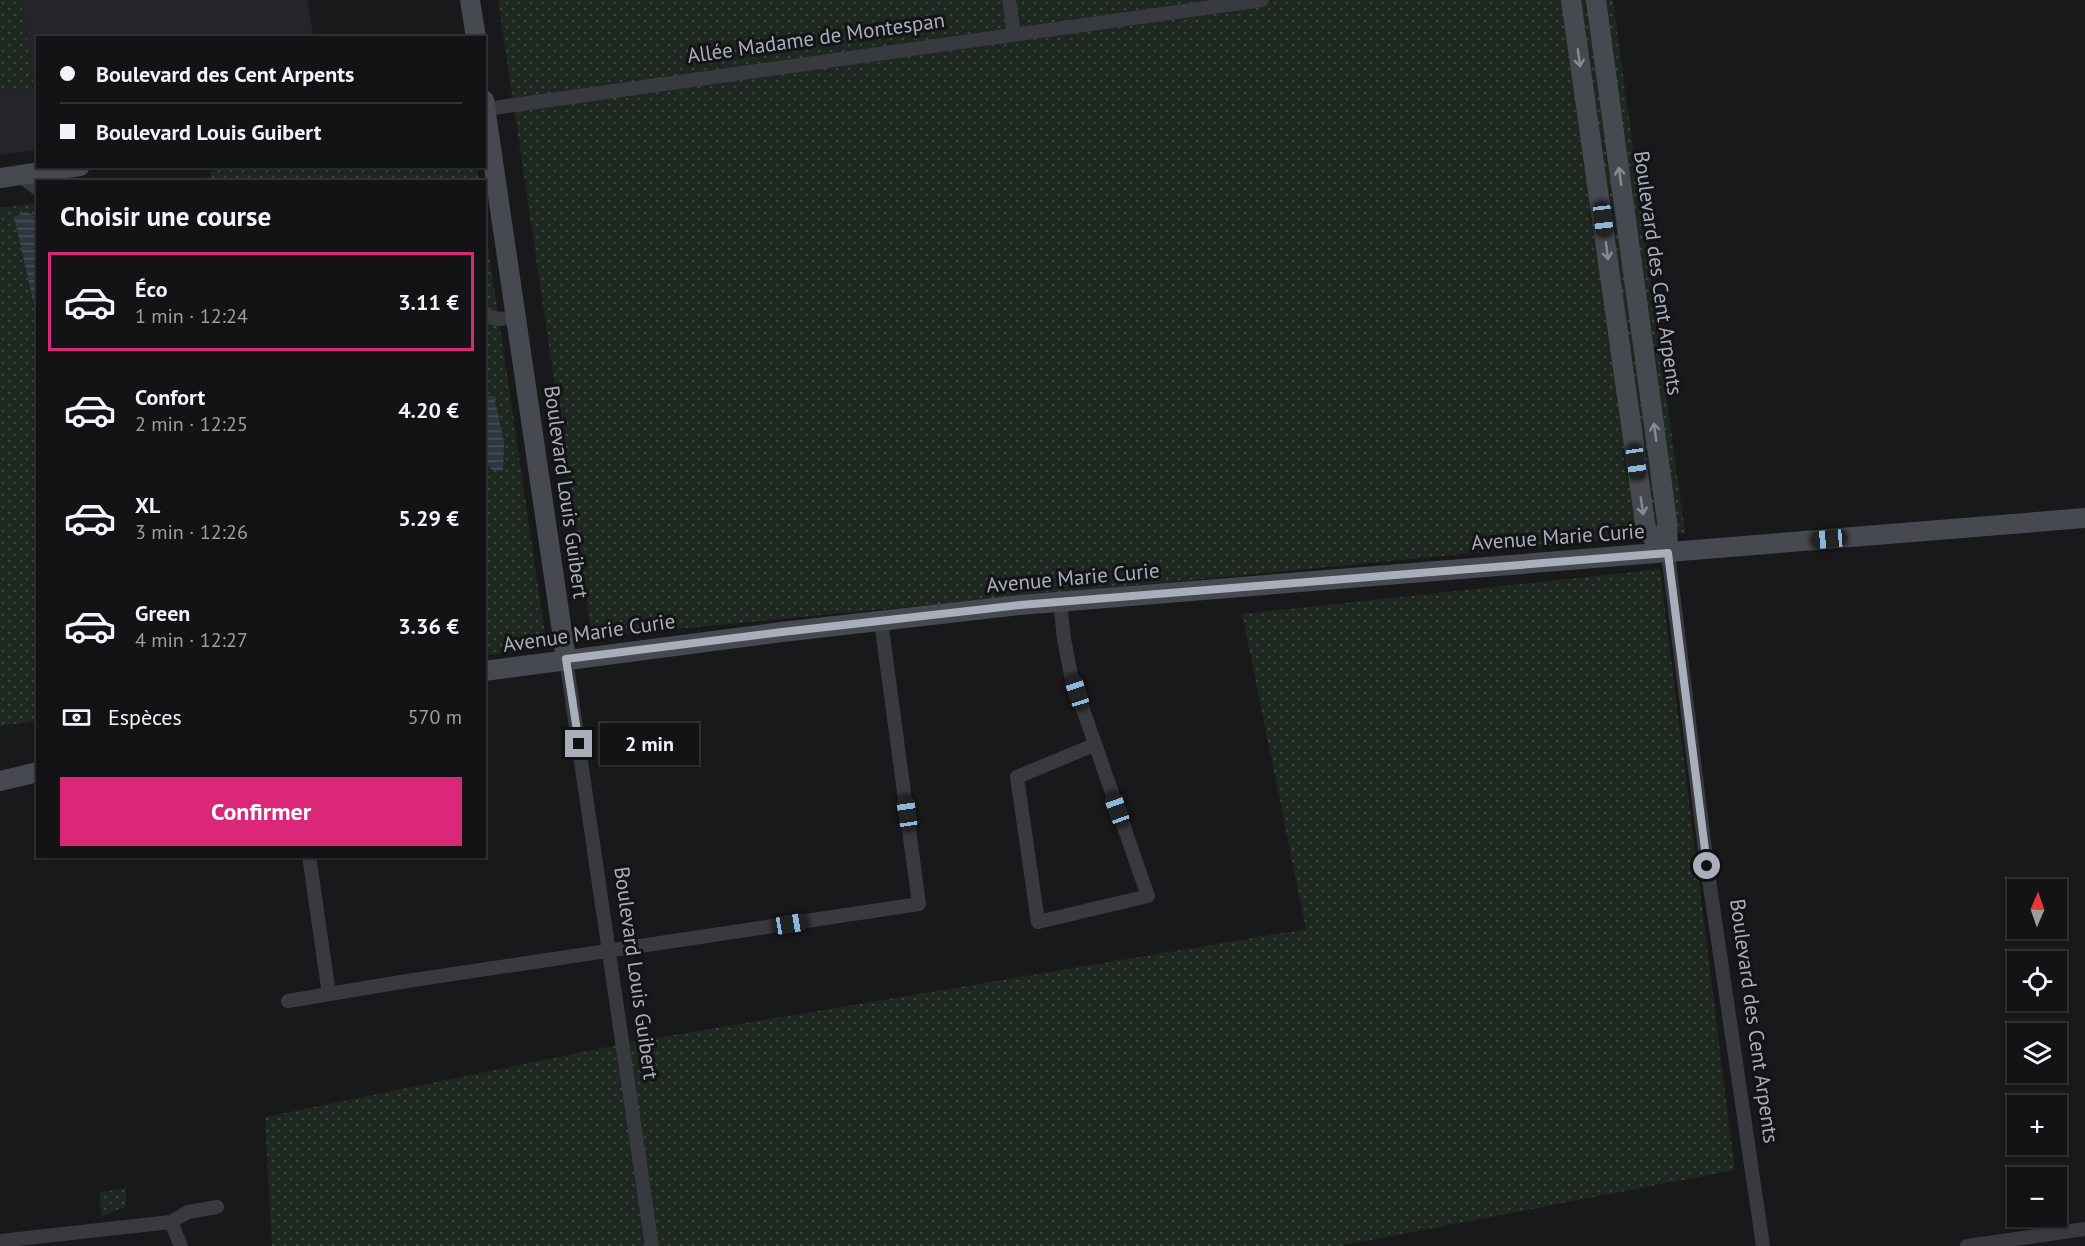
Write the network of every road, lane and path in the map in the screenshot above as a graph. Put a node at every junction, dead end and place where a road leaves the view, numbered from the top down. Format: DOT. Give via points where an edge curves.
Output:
graph roads {
  1 [pos="470,0"];
  2 [pos="1009,0"];
  3 [pos="1256,0"];
  4 [pos="1571,0"];
  5 [pos="1596,0"];
  6 [pos="1014,34"];
  7 [pos="476,36"];
  8 [pos="486,106"];
  9 [pos="486,113"];
  10 [pos="67,168"];
  11 [pos="9,177"];
  12 [pos="36,188"];
  13 [pos="486,316"];
  14 [pos="516,317"];
  15 [pos="2085,518"];
  16 [pos="1668,553"];
  17 [pos="1060,602"];
  18 [pos="881,621"];
  19 [pos="566,659"];
  20 [pos="486,671"];
  21 [pos="1094,745"];
  22 [pos="36,772"];
  23 [pos="0,781"];
  24 [pos="309,858"];
  25 [pos="610,951"];
  26 [pos="329,994"];
  27 [pos="288,1000"];
  28 [pos="217,1207"];
  29 [pos="171,1222"];
  30 [pos="2085,1229"];
  31 [pos="0,1241"];
  32 [pos="181,1246"];
  33 [pos="652,1246"];
  34 [pos="1763,1246"];
  35 [pos="1967,1246"];
  1 -- 7 [label="street"];
  2 -- 6 [label="street"];
  3 -- 6 [label="street, Allée Madame de Montespan"];
  4 -- 16 [label="street, one-way" via="1646,530"];
  16 -- 5 [label="street, Boulevard des Cent Arpents, one-way" via="1666,509"];
  6 -- 8 [label="street, Allée Madame de Montespan"];
  9 -- 14 [label="street, Boulevard Louis Guibert"];
  10 -- 11 [label="street"];
  11 -- 12 [label="street"];
  13 -- 14 [label="street"];
  14 -- 19 [label="street, Boulevard Louis Guibert"];
  15 -- 16 [label="street, Avenue Marie Curie"];
  16 -- 17 [label="street, Avenue Marie Curie"];
  16 -- 34 [label="street, Boulevard des Cent Arpents" via="1707,866"];
  17 -- 18 [label="street, Avenue Marie Curie"];
  17 -- 21 [label="street" via="1071,675"];
  18 -- 19 [label="street, Avenue Marie Curie"];
  18 -- 25 [label="street" via="919,904"];
  19 -- 20 [label="street, Avenue Marie Curie"];
  19 -- 25 [label="street, Boulevard Louis Guibert"];
  21 -- 21 [label="street" via="1148,896 1038,922 1017,777"];
  22 -- 23 [label="street"];
  24 -- 26 [label="street"];
  25 -- 26 [label="street"];
  25 -- 33 [label="street, Boulevard Louis Guibert"];
  26 -- 27 [label="street"];
  28 -- 29 [label="street" via="188,1212"];
  29 -- 31 [label="street"];
  29 -- 32 [label="street"];
  30 -- 35 [label="street"];
}
